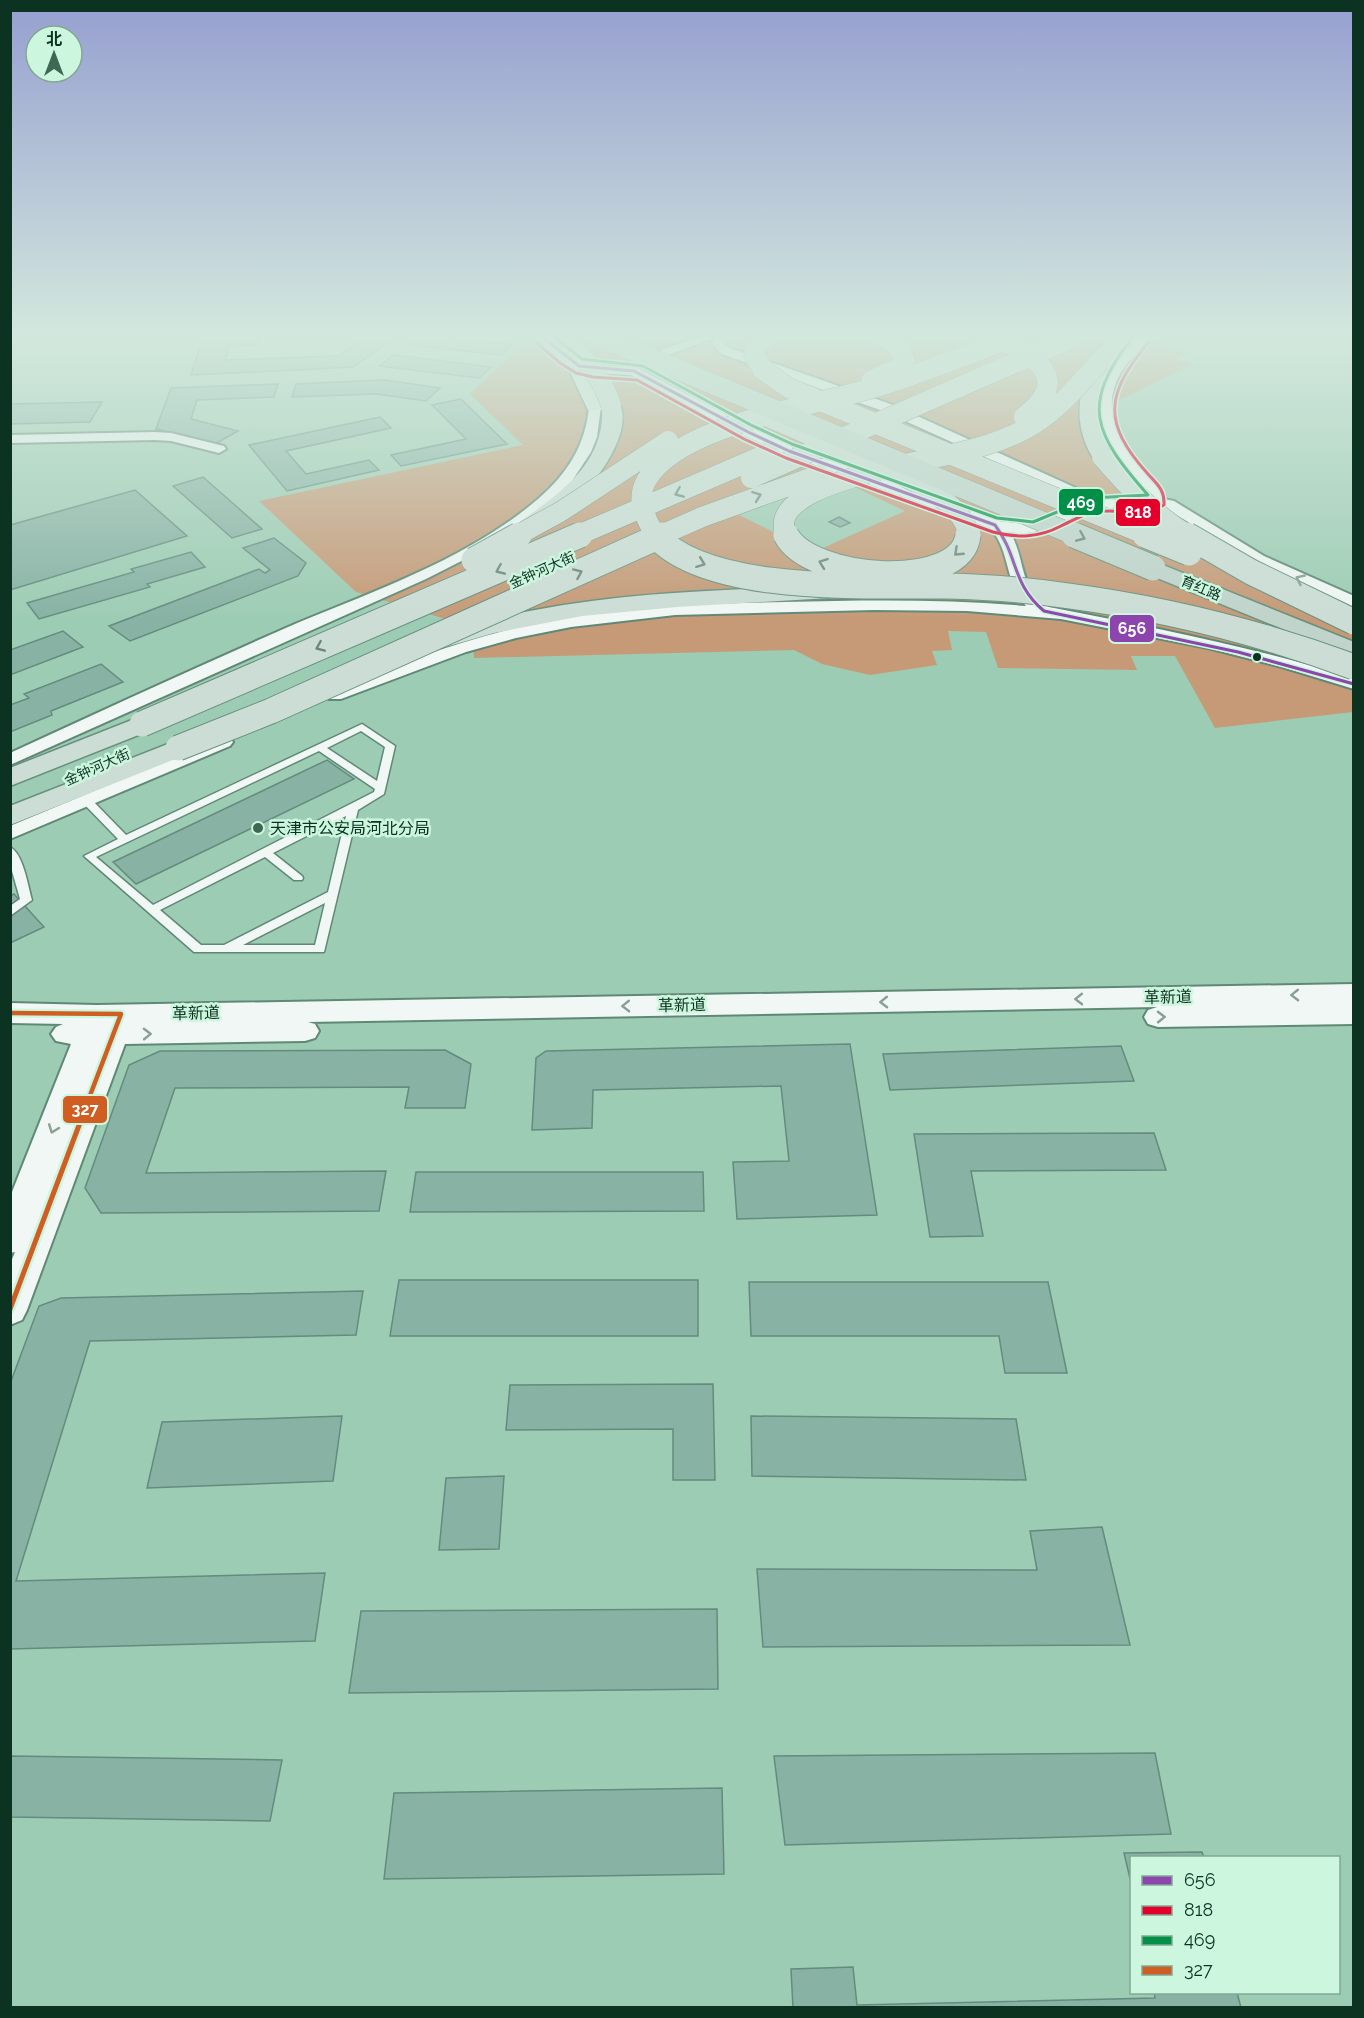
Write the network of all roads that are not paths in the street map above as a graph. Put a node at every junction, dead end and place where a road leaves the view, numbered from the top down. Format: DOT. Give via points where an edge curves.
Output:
graph roads {
  1 [pos="593,431"];
  2 [pos="610,431"];
  3 [pos="691,431"];
  4 [pos="722,431"];
  5 [pos="746,431"];
  6 [pos="800,431"];
  7 [pos="826,431"];
  8 [pos="828,431"];
  9 [pos="853,431"];
  10 [pos="863,431"];
  11 [pos="891,431"];
  12 [pos="937,431"];
  13 [pos="990,431"];
  14 [pos="1023,431"];
  15 [pos="1092,431"];
  16 [pos="1112,431"];
  17 [pos="10,439"];
  18 [pos="219,449"];
  19 [pos="887,469"];
  20 [pos="887,469"];
  21 [pos="887,469"];
  22 [pos="887,469"];
  23 [pos="1161,499"];
  24 [pos="1085,502"];
  25 [pos="995,525"];
  26 [pos="1034,530"];
  27 [pos="500,546"];
  28 [pos="1025,596"];
  29 [pos="1353,602"];
  30 [pos="996,607"];
  31 [pos="1058,615"];
  32 [pos="1353,622"];
  33 [pos="1353,634"];
  34 [pos="1353,651"];
  35 [pos="1353,669"];
  36 [pos="353,674"];
  37 [pos="1353,684"];
  38 [pos="151,731"];
  39 [pos="319,747"];
  40 [pos="10,760"];
  41 [pos="10,769"];
  42 [pos="10,778"];
  43 [pos="120,787"];
  44 [pos="381,788"];
  45 [pos="87,801"];
  46 [pos="10,806"];
  47 [pos="353,808"];
  48 [pos="10,816"];
  49 [pos="10,825"];
  50 [pos="10,833"];
  51 [pos="125,840"];
  52 [pos="10,850"];
  53 [pos="266,852"];
  54 [pos="298,878"];
  55 [pos="333,894"];
  56 [pos="151,910"];
  57 [pos="10,912"];
  58 [pos="224,950"];
  59 [pos="1353,994"];
  60 [pos="10,1013"];
  61 [pos="1353,1014"];
  62 [pos="105,1025"];
  63 [pos="10,1033"];
  64 [pos="10,1240"];
  65 [pos="10,1310"];
  1 -- 40 [label="street" via="576,466 547,499 498,534 378,594"];
  2 -- 27 [label="main road, bridge" via="597,463 580,481 552,509"];
  3 -- 27 [label="main road, bridge" via="650,451 560,512"];
  4 -- 35 [label="main road, one-way, bridge" via="668,456 651,474 641,496 645,521 662,542 688,558 752,578 808,584 986,588 1094,599 1240,629"];
  5 -- 25 [label="street" via="789,451"];
  6 -- 19 [label="main road, one-way, bridge"];
  7 -- 34 [label="highway, 育红路, one-way, bridge"];
  8 -- 38 [label="main road, 金钟河大街, one-way, bridge"];
  9 -- 38 [label="main road, 金钟河大街, bridge"];
  10 -- 33 [label="highway, 育红路, bridge"];
  11 -- 32 [label="main road, bridge"];
  12 -- 24 [label="street"];
  36 -- 13 [label="main road, one-way, bridge" via="738,503 814,477"];
  22 -- 14 [label="main road, one-way, bridge"];
  15 -- 32 [label="main road, bridge" via="1097,448 1124,484 1157,513 1203,545"];
  16 -- 23 [label="street" via="1121,451"];
  17 -- 18 [label="street" via="155,436"];
  20 -- 21 [label="main road, one-way, bridge" via="934,494 962,518 968,541 957,555 916,571 882,573 834,567 794,548 782,525 789,510 805,496"];
  23 -- 24 [label="street" via="1143,504"];
  29 -- 23 [label="street, one-way" via="1259,559"];
  24 -- 26 [label="street"];
  25 -- 26 [label="street"];
  25 -- 28 [label="street" via="1008,542"];
  26 -- 28 [label="street" via="1017,544 1029,591"];
  27 -- 38 [label="main road, bridge"];
  28 -- 30 [label="street" via="1020,602"];
  28 -- 31 [label="street" via="1036,606"];
  30 -- 31 [label="street"];
  30 -- 43 [label="street, 金钟河大街" via="846,605 647,613 494,638 404,666"];
  31 -- 37 [label="street" via="1209,643"];
  35 -- 36 [label="main road, bridge" via="1132,614 1023,598 821,593 681,599 574,609 499,624"];
  36 -- 38 [label="main road, bridge"];
  38 -- 41 [label="main road"];
  38 -- 42 [label="main road, 金钟河大街"];
  38 -- 46 [label="main road, 金钟河大街"];
  38 -- 48 [label="main road"];
  39 -- 44 [label="lane"];
  39 -- 44 [label="lane" via="362,727 390,746"];
  39 -- 51 [label="lane"];
  43 -- 45 [label="street, 金钟河大街"];
  43 -- 49 [label="main road"];
  44 -- 47 [label="lane" via="379,794"];
  45 -- 50 [label="street, 金钟河大街"];
  45 -- 51 [label="lane"];
  47 -- 53 [label="lane"];
  47 -- 55 [label="lane"];
  51 -- 56 [label="lane" via="89,856"];
  52 -- 57 [label="lane" via="26,900"];
  53 -- 54 [label="lane"];
  53 -- 56 [label="lane"];
  55 -- 58 [label="lane"];
  55 -- 58 [label="lane" via="320,949"];
  56 -- 58 [label="lane" via="198,950"];
  59 -- 62 [label="street, 革新道, one-way"];
  60 -- 62 [label="street, 革新道"];
  62 -- 61 [label="street, 革新道, one-way"];
  62 -- 63 [label="street, 革新道"];
  62 -- 64 [label="street, one-way"];
  62 -- 65 [label="street"];
}
